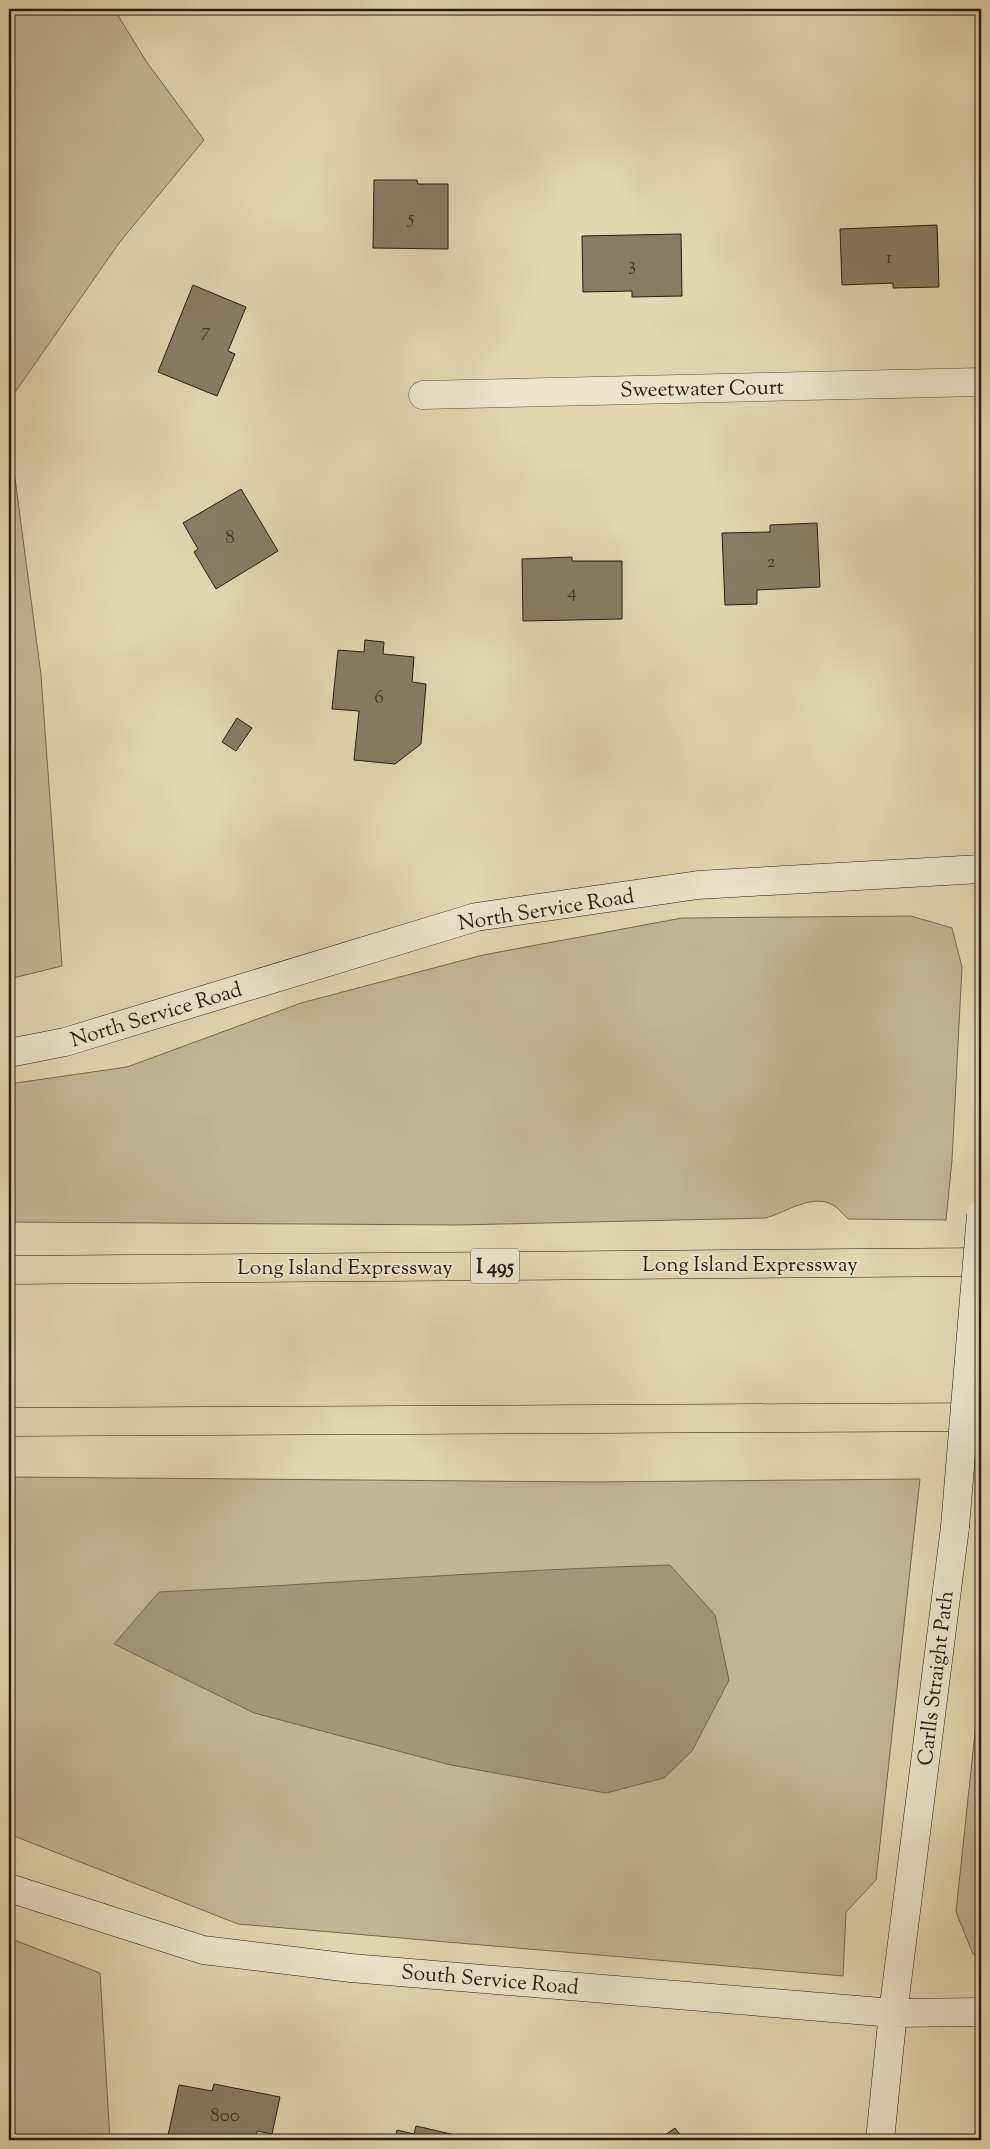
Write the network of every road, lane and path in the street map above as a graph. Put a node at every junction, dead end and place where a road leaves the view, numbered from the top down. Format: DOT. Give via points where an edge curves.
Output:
graph roads {
  1 [pos="981,382"];
  2 [pos="423,394"];
  3 [pos="981,869"];
  4 [pos="9,1053"];
  5 [pos="981,1215"];
  6 [pos="981,1262"];
  7 [pos="9,1270"];
  8 [pos="981,1417"];
  9 [pos="9,1422"];
  10 [pos="9,1888"];
  11 [pos="981,2012"];
  12 [pos="892,2013"];
  13 [pos="880,2140"];
  1 -- 2 [label="main road, Sweetwater Court"];
  3 -- 4 [label="main road, North Service Road" via="698,885 476,917 65,1042"];
  5 -- 12 [label="main road, Carlls Straight Path, bridge" via="955,1527"];
  6 -- 7 [label="highway, Long Island Expressway / I 495"];
  8 -- 9 [label="highway"];
  10 -- 12 [label="main road, South Service Road" via="203,1950 351,1968"];
  11 -- 12 [label="main road, South Service Road"];
  12 -- 13 [label="main road, Carlls Straight Path"];
}
